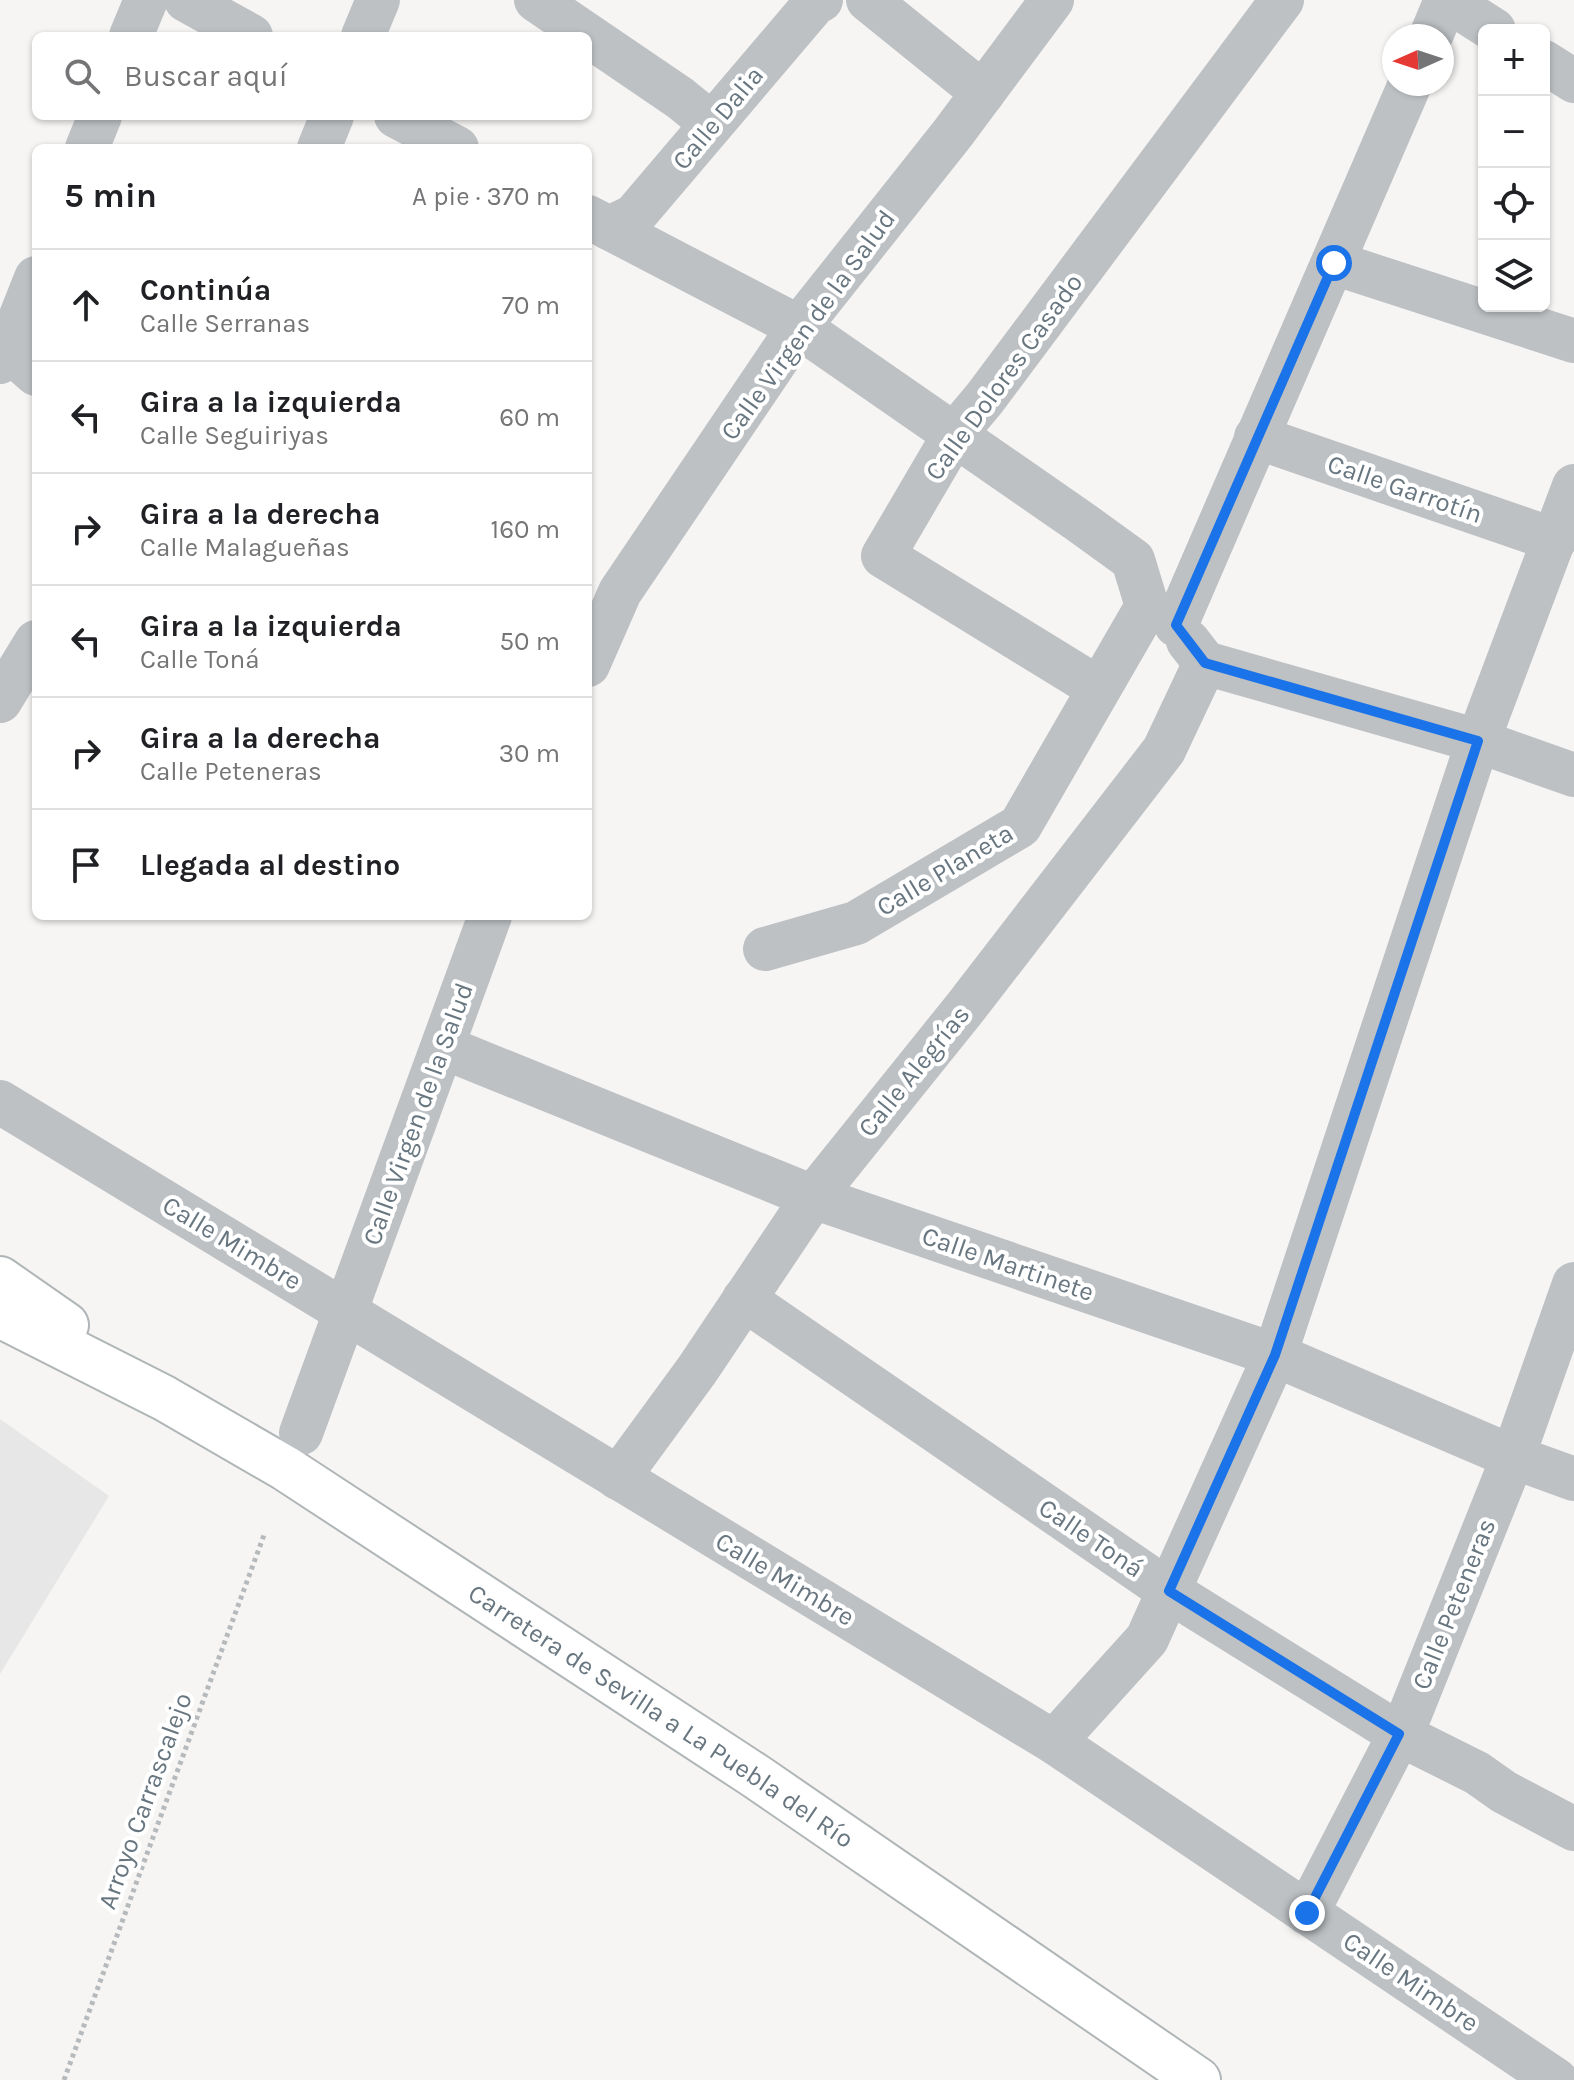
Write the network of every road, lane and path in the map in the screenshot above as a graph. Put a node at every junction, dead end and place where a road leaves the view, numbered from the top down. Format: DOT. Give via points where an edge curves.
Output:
graph roads {
  1 [pos="146,0"];
  2 [pos="186,0"];
  3 [pos="378,0"];
  4 [pos="536,0"];
  5 [pos="821,0"];
  6 [pos="868,0"];
  7 [pos="1052,0"];
  8 [pos="1282,0"];
  9 [pos="1447,0"];
  10 [pos="1436,24"];
  11 [pos="1485,24"];
  12 [pos="133,32"];
  13 [pos="244,32"];
  14 [pos="365,32"];
  15 [pos="583,32"];
  16 [pos="592,38"];
  17 [pos="1550,66"];
  18 [pos="1574,81"];
  19 [pos="983,93"];
  20 [pos="1405,96"];
  21 [pos="98,120"];
  22 [pos="330,120"];
  23 [pos="404,120"];
  24 [pos="712,124"];
  25 [pos="89,144"];
  26 [pos="321,144"];
  27 [pos="449,144"];
  28 [pos="599,223"];
  29 [pos="1334,263"];
  30 [pos="32,291"];
  31 [pos="799,327"];
  32 [pos="1574,341"];
  33 [pos="11,357"];
  34 [pos="954,435"];
  35 [pos="1256,437"];
  36 [pos="1574,486"];
  37 [pos="1555,540"];
  38 [pos="1161,616"];
  39 [pos="32,649"];
  40 [pos="592,656"];
  41 [pos="1205,663"];
  42 [pos="1098,688"];
  43 [pos="0,701"];
  44 [pos="1478,741"];
  45 [pos="1574,775"];
  46 [pos="489,920"];
  47 [pos="765,949"];
  48 [pos="443,1047"];
  49 [pos="0,1102"];
  50 [pos="813,1197"];
  51 [pos="0,1279"];
  52 [pos="1574,1284"];
  53 [pos="744,1299"];
  54 [pos="346,1312"];
  55 [pos="0,1315"];
  56 [pos="1275,1355"];
  57 [pos="164,1398"];
  58 [pos="301,1433"];
  59 [pos="1513,1457"];
  60 [pos="618,1478"];
  61 [pos="1574,1479"];
  62 [pos="264,1535"];
  63 [pos="1169,1591"];
  64 [pos="1399,1734"];
  65 [pos="1054,1742"];
  66 [pos="1574,1829"];
  67 [pos="1307,1913"];
  68 [pos="1149,2047"];
  69 [pos="64,2080"];
  70 [pos="1198,2080"];
  71 [pos="1211,2080"];
  72 [pos="1556,2080"];
  1 -- 12 [label="street"];
  2 -- 13 [label="street"];
  3 -- 14 [label="street"];
  4 -- 15 [label="street"];
  5 -- 24 [label="street, Calle Dalia"];
  6 -- 19 [label="street"];
  7 -- 19 [label="street, Calle Virgen de la Salud"];
  8 -- 34 [label="street, Calle Dolores Casado"];
  9 -- 10 [label="street"];
  9 -- 11 [label="street"];
  16 -- 24 [label="street"];
  17 -- 18 [label="street"];
  19 -- 31 [label="street, Calle Virgen de la Salud"];
  20 -- 29 [label="street, Calle Planeta"];
  21 -- 25 [label="street"];
  22 -- 26 [label="street"];
  23 -- 27 [label="street"];
  24 -- 28 [label="street, Calle Dalia" via="634,216"];
  28 -- 31 [label="street"];
  29 -- 32 [label="street"];
  29 -- 35 [label="street, Calle Planeta"];
  30 -- 33 [label="street"];
  31 -- 34 [label="street"];
  31 -- 40 [label="street, Calle Virgen de la Salud" via="620,592"];
  34 -- 38 [label="street" via="1133,560"];
  34 -- 42 [label="street, Calle Dolores Casado" via="883,556"];
  35 -- 37 [label="street, Calle Garrotín"];
  35 -- 38 [label="street, Calle Planeta"];
  36 -- 37 [label="street"];
  37 -- 44 [label="street"];
  38 -- 41 [label="street"];
  38 -- 42 [label="street, Calle Planeta"];
  39 -- 43 [label="street"];
  41 -- 44 [label="street"];
  41 -- 50 [label="street, Calle Alegrías" via="1164,750"];
  42 -- 47 [label="street, Calle Planeta" via="1020,826 856,923"];
  44 -- 45 [label="street"];
  44 -- 56 [label="street"];
  46 -- 48 [label="street, Calle Virgen de la Salud"];
  48 -- 50 [label="street, Calle Martinete"];
  48 -- 54 [label="street, Calle Virgen de la Salud"];
  49 -- 54 [label="street, Calle Mimbre"];
  50 -- 53 [label="street, Calle Alegrías"];
  50 -- 56 [label="street, Calle Martinete"];
  51 -- 57 [label="main road, Carretera de Sevilla a La Puebla del Río"];
  52 -- 59 [label="street, Calle Peteneras"];
  53 -- 60 [label="street, Calle Alegrías"];
  53 -- 63 [label="street, Calle Toná"];
  54 -- 58 [label="street, Calle Virgen de la Salud"];
  54 -- 60 [label="street, Calle Mimbre"];
  55 -- 57 [label="main road, Carretera de Sevilla a La Puebla del Río"];
  56 -- 59 [label="street, Calle Martinete"];
  56 -- 63 [label="street"];
  57 -- 68 [label="main road, Carretera de Sevilla a La Puebla del Río" via="285,1468 757,1777"];
  59 -- 61 [label="street, Calle Martinete"];
  59 -- 64 [label="street, Calle Peteneras"];
  60 -- 65 [label="street, Calle Mimbre"];
  62 -- 69 [label="path, Arroyo Carrascalejo"];
  63 -- 64 [label="street, Calle Toná"];
  63 -- 65 [label="street" via="1147,1639"];
  64 -- 66 [label="street, Calle Toná"];
  64 -- 67 [label="street, Calle Peteneras"];
  65 -- 67 [label="street, Calle Mimbre"];
  67 -- 72 [label="street, Calle Mimbre"];
  68 -- 70 [label="main road"];
  68 -- 71 [label="main road"];
}
